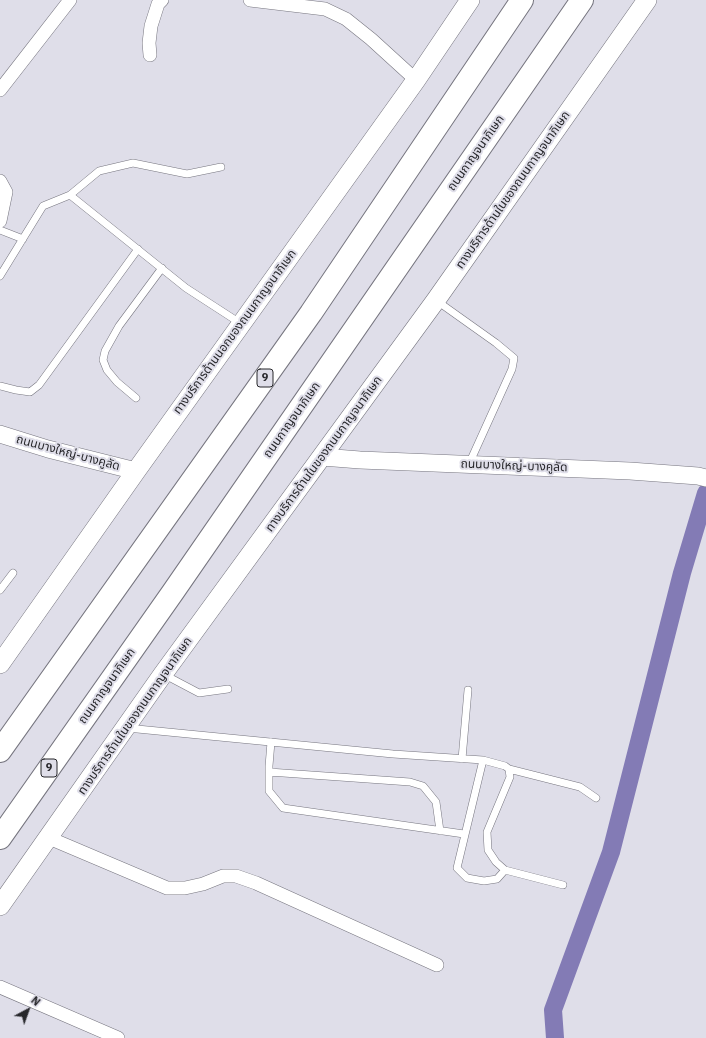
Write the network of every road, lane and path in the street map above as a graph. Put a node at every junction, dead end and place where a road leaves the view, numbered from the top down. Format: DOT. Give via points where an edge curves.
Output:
graph roads {
  1 [pos="70,0"];
  2 [pos="162,0"];
  3 [pos="250,0"];
  4 [pos="470,0"];
  5 [pos="522,0"];
  6 [pos="582,0"];
  7 [pos="646,0"];
  8 [pos="150,55"];
  9 [pos="416,80"];
  10 [pos="0,90"];
  11 [pos="221,167"];
  12 [pos="0,181"];
  13 [pos="70,195"];
  14 [pos="0,221"];
  15 [pos="0,230"];
  16 [pos="23,239"];
  17 [pos="138,249"];
  18 [pos="162,268"];
  19 [pos="0,276"];
  20 [pos="436,300"];
  21 [pos="241,324"];
  22 [pos="0,386"];
  23 [pos="136,398"];
  24 [pos="0,434"];
  25 [pos="322,457"];
  26 [pos="469,464"];
  27 [pos="136,471"];
  28 [pos="702,477"];
  29 [pos="13,573"];
  30 [pos="0,590"];
  31 [pos="0,664"];
  32 [pos="163,674"];
  33 [pos="228,689"];
  34 [pos="468,690"];
  35 [pos="27,714"];
  36 [pos="126,728"];
  37 [pos="0,738"];
  38 [pos="271,742"];
  39 [pos="0,751"];
  40 [pos="462,759"];
  41 [pos="483,760"];
  42 [pos="509,769"];
  43 [pos="269,772"];
  44 [pos="596,798"];
  45 [pos="440,830"];
  46 [pos="464,834"];
  47 [pos="0,838"];
  48 [pos="49,838"];
  49 [pos="505,870"];
  50 [pos="563,885"];
  51 [pos="0,906"];
  52 [pos="437,965"];
  53 [pos="0,987"];
  54 [pos="118,1038"];
  1 -- 10 [label="street"];
  2 -- 8 [label="street" via="158,4 151,26"];
  3 -- 9 [label="street" via="325,9 346,19"];
  4 -- 9 [label="main road, ทางบริการด้านนอกของถนนกาญจนาภิเษก"];
  5 -- 35 [label="highway, 9" via="311,313"];
  6 -- 47 [label="highway, ถนนกาญจนาภิเษก / 9" via="178,586"];
  7 -- 20 [label="main road, ทางบริการด้านในของถนนกาญจนาภิเษก"];
  9 -- 21 [label="main road, ทางบริการด้านนอกของถนนกาญจนาภิเษก"];
  11 -- 13 [label="lane" via="187,174 133,163 99,171"];
  12 -- 14 [label="street" via="6,192"];
  13 -- 16 [label="lane" via="44,206"];
  13 -- 17 [label="lane"];
  15 -- 16 [label="lane"];
  16 -- 19 [label="lane"];
  17 -- 18 [label="lane"];
  17 -- 22 [label="lane" via="39,385 30,392"];
  18 -- 21 [label="lane" via="186,288"];
  18 -- 23 [label="lane" via="119,326 103,360 117,382"];
  20 -- 25 [label="main road, ทางบริการด้านในของถนนกาญจนาภิเษก"];
  20 -- 26 [label="lane" via="514,358 512,369"];
  21 -- 27 [label="main road, ทางบริการด้านนอกของถนนกาญจนาภิเษก"];
  24 -- 27 [label="street, ถนนบางใหญ่-บางคูลัด"];
  25 -- 26 [label="street, ถนนบางใหญ่-บางคูลัด"];
  25 -- 32 [label="main road, ทางบริการด้านในของถนนกาญจนาภิเษก"];
  26 -- 28 [label="street, ถนนบางใหญ่-บางคูลัด"];
  27 -- 31 [label="main road, ทางบริการด้านนอกของถนนกาญจนาภิเษก"];
  29 -- 30 [label="lane"];
  32 -- 33 [label="lane" via="199,693"];
  32 -- 36 [label="main road, ทางบริการด้านในของถนนกาญจนาภิเษก"];
  34 -- 40 [label="lane"];
  35 -- 37 [label="highway"];
  35 -- 39 [label="highway, 9"];
  36 -- 38 [label="lane"];
  36 -- 48 [label="main road, ทางบริการด้านในของถนนกาญจนาภิเษก"];
  38 -- 40 [label="lane"];
  38 -- 43 [label="lane"];
  40 -- 41 [label="lane"];
  41 -- 42 [label="lane"];
  41 -- 46 [label="lane"];
  42 -- 44 [label="lane" via="580,787"];
  42 -- 49 [label="lane" via="510,777 487,832 488,850"];
  43 -- 45 [label="lane" via="269,791 283,808"];
  43 -- 45 [label="lane" via="410,782 423,786 436,802"];
  45 -- 46 [label="lane"];
  46 -- 49 [label="lane" via="457,868 467,878 484,881 497,879"];
  48 -- 51 [label="main road, ทางบริการด้านในของถนนกาญจนาภิเษก"];
  48 -- 52 [label="street" via="167,888 185,888 223,876 236,876"];
  49 -- 50 [label="lane"];
  53 -- 54 [label="street"];
}
